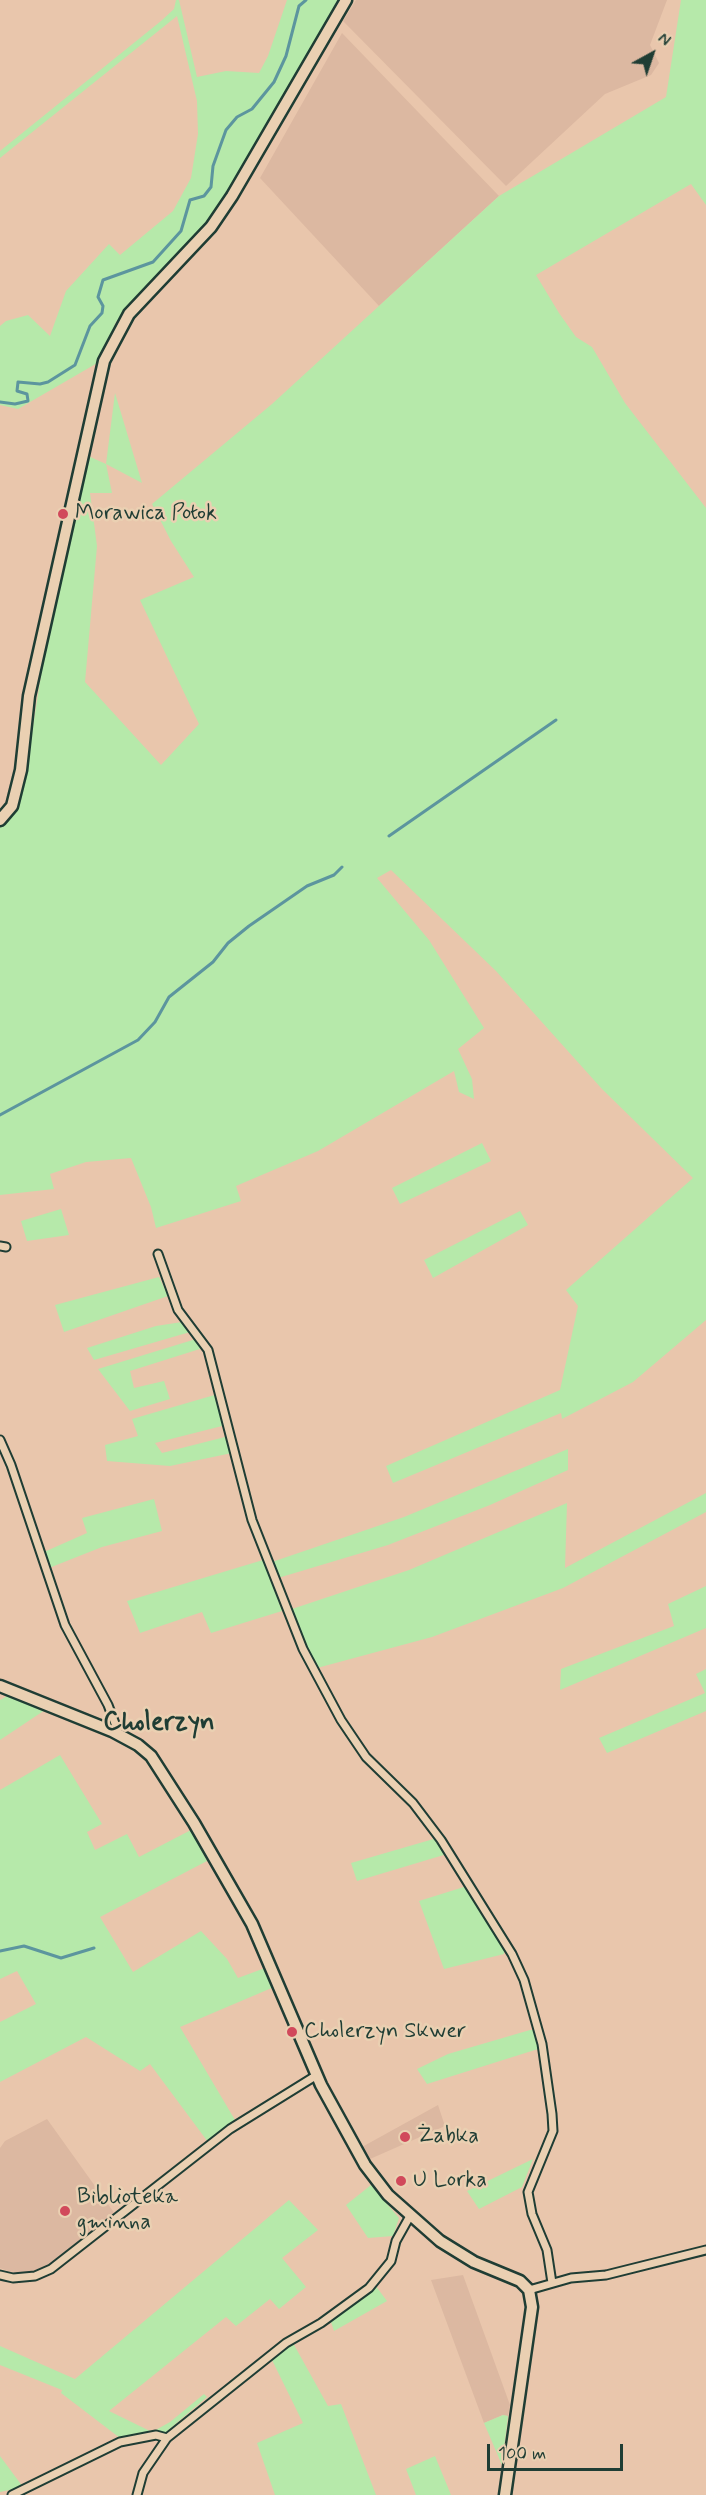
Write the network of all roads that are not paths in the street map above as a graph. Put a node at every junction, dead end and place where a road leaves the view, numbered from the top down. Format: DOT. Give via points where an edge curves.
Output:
graph roads {
  1 [pos="346,0"];
  2 [pos="0,820"];
  3 [pos="158,1254"];
  4 [pos="0,1440"];
  5 [pos="0,1686"];
  6 [pos="119,1736"];
  7 [pos="316,2075"];
  8 [pos="410,2216"];
  9 [pos="706,2250"];
  10 [pos="0,2275"];
  11 [pos="552,2283"];
  12 [pos="529,2290"];
  13 [pos="166,2438"];
  14 [pos="12,2495"];
  15 [pos="137,2495"];
  16 [pos="505,2495"];
  1 -- 2 [label="street" via="232,196 211,227 129,314 105,361 29,696 21,770 12,806"];
  3 -- 11 [label="street" via="182,1318 208,1350 252,1520 303,1649 366,1757 413,1803 441,1840 524,1980 542,2044 552,2114 553,2131 528,2192 549,2259"];
  4 -- 6 [label="street" via="65,1625 108,1705"];
  5 -- 6 [label="street"];
  6 -- 7 [label="street" via="150,1756 200,1832 261,1941"];
  7 -- 8 [label="street" via="357,2153 384,2190"];
  7 -- 10 [label="street" via="230,2129 51,2269 35,2276"];
  8 -- 12 [label="street" via="457,2252 520,2281"];
  8 -- 13 [label="street" via="396,2241 391,2261 369,2288 286,2343"];
  9 -- 11 [label="street" via="606,2275"];
  11 -- 12 [label="street"];
  12 -- 16 [label="street" via="532,2307"];
  13 -- 14 [label="street" via="156,2435 120,2442"];
  13 -- 15 [label="street" via="143,2473"];
}
